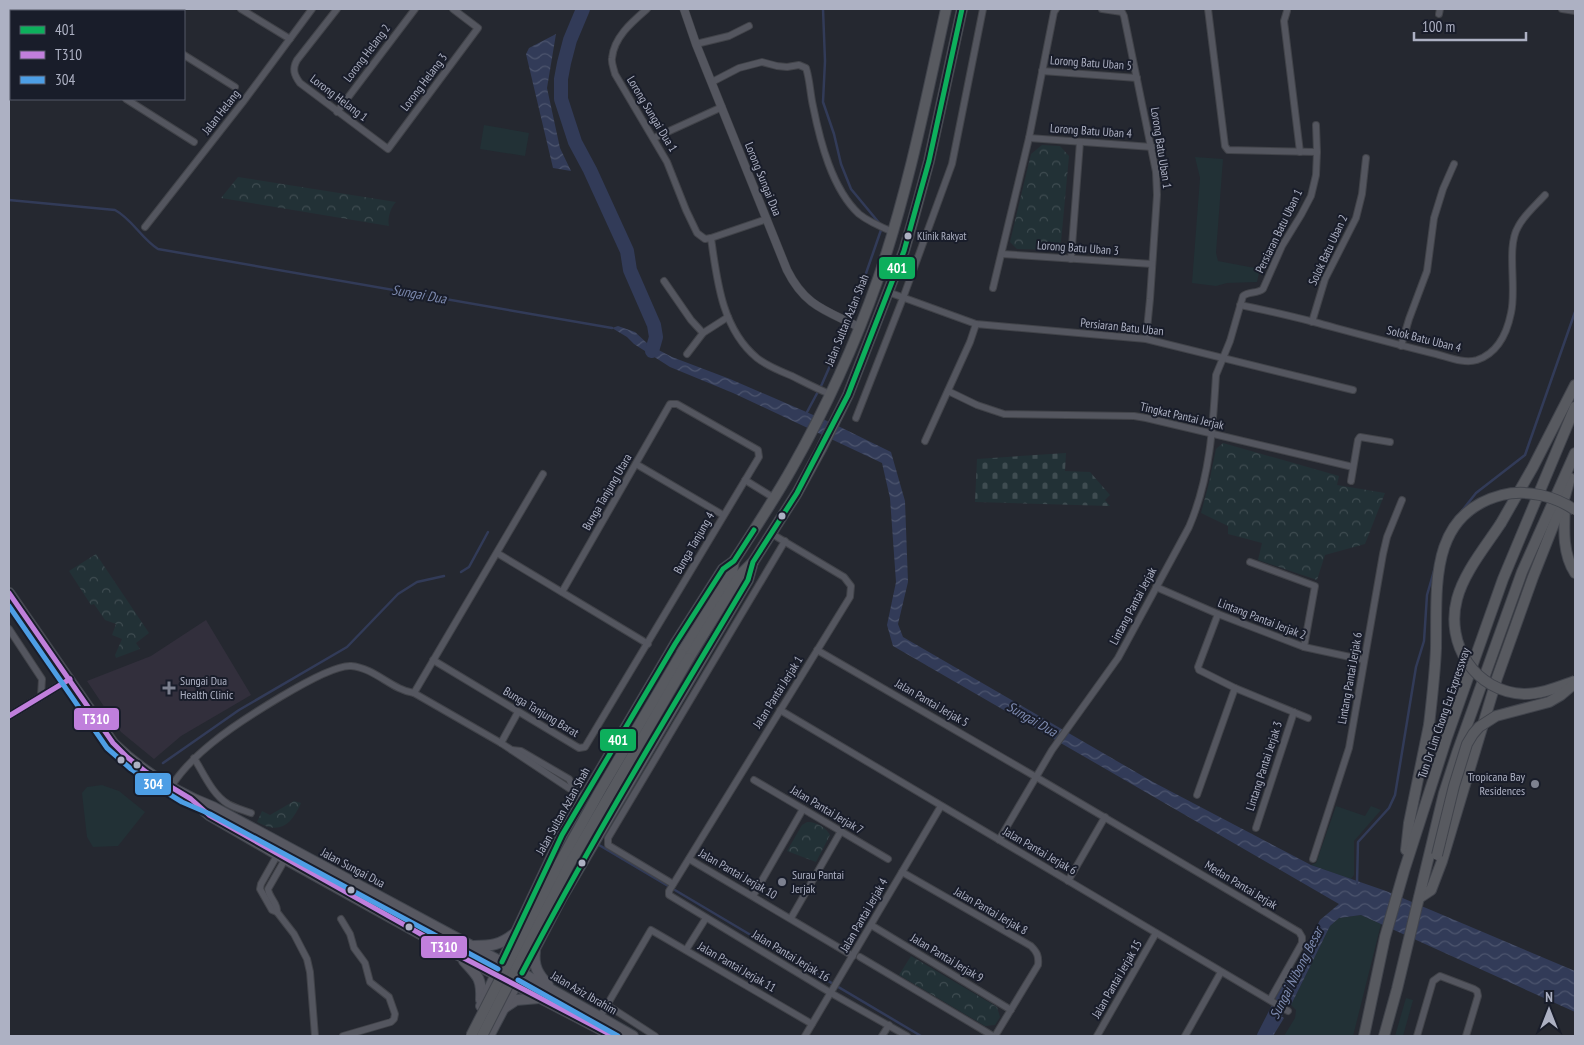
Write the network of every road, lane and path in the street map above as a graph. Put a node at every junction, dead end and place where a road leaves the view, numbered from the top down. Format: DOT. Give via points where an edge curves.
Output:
graph roads {
  1 [pos="242,9"];
  2 [pos="312,9"];
  3 [pos="337,9"];
  4 [pos="415,9"];
  5 [pos="453,9"];
  6 [pos="647,9"];
  7 [pos="684,9"];
  8 [pos="946,9"];
  9 [pos="962,9"];
  10 [pos="983,9"];
  11 [pos="1056,9"];
  12 [pos="1102,9"];
  13 [pos="1208,9"];
  14 [pos="1562,9"];
  15 [pos="1287,11"];
  16 [pos="1575,11"];
  17 [pos="749,26"];
  18 [pos="290,39"];
  19 [pos="696,44"];
  20 [pos="185,56"];
  21 [pos="1042,71"];
  22 [pos="1137,78"];
  23 [pos="712,82"];
  24 [pos="235,87"];
  25 [pos="128,100"];
  26 [pos="722,107"];
  27 [pos="338,112"];
  28 [pos="1316,125"];
  29 [pos="654,138"];
  30 [pos="1029,138"];
  31 [pos="194,142"];
  32 [pos="1080,142"];
  33 [pos="1152,147"];
  34 [pos="388,149"];
  35 [pos="1300,152"];
  36 [pos="1317,152"];
  37 [pos="1366,158"];
  38 [pos="1454,164"];
  39 [pos="1545,195"];
  40 [pos="767,219"];
  41 [pos="145,227"];
  42 [pos="888,230"];
  43 [pos="712,238"];
  44 [pos="1002,254"];
  45 [pos="1070,259"];
  46 [pos="1152,264"];
  47 [pos="664,281"];
  48 [pos="993,288"];
  49 [pos="888,292"];
  50 [pos="903,298"];
  51 [pos="1240,305"];
  52 [pos="728,317"];
  53 [pos="1312,322"];
  54 [pos="976,324"];
  55 [pos="859,327"];
  56 [pos="703,333"];
  57 [pos="1146,339"];
  58 [pos="1401,346"];
  59 [pos="687,354"];
  60 [pos="1223,358"];
  61 [pos="1575,385"];
  62 [pos="1353,390"];
  63 [pos="948,391"];
  64 [pos="826,392"];
  65 [pos="672,404"];
  66 [pos="1575,407"];
  67 [pos="856,418"];
  68 [pos="1212,434"];
  69 [pos="925,441"];
  70 [pos="1390,442"];
  71 [pos="1575,453"];
  72 [pos="1575,459"];
  73 [pos="636,464"];
  74 [pos="1353,467"];
  75 [pos="543,474"];
  76 [pos="745,480"];
  77 [pos="1351,481"];
  78 [pos="1565,496"];
  79 [pos="774,498"];
  80 [pos="1402,500"];
  81 [pos="1575,510"];
  82 [pos="723,515"];
  83 [pos="772,534"];
  84 [pos="785,542"];
  85 [pos="497,553"];
  86 [pos="734,561"];
  87 [pos="753,562"];
  88 [pos="1250,562"];
  89 [pos="1575,573"];
  90 [pos="1156,587"];
  91 [pos="562,592"];
  92 [pos="9,593"];
  93 [pos="1218,614"];
  94 [pos="9,630"];
  95 [pos="648,644"];
  96 [pos="1304,647"];
  97 [pos="817,650"];
  98 [pos="685,656"];
  99 [pos="433,660"];
  100 [pos="1364,660"];
  101 [pos="70,679"];
  102 [pos="1575,682"];
  103 [pos="1235,688"];
  104 [pos="414,693"];
  105 [pos="41,696"];
  106 [pos="780,710"];
  107 [pos="518,712"];
  108 [pos="1294,712"];
  109 [pos="9,716"];
  110 [pos="1308,718"];
  111 [pos="501,743"];
  112 [pos="194,758"];
  113 [pos="1036,776"];
  114 [pos="754,780"];
  115 [pos="171,787"];
  116 [pos="580,794"];
  117 [pos="1197,795"];
  118 [pos="191,799"];
  119 [pos="941,806"];
  120 [pos="803,809"];
  121 [pos="251,813"];
  122 [pos="1105,817"];
  123 [pos="1256,828"];
  124 [pos="840,831"];
  125 [pos="999,840"];
  126 [pos="287,847"];
  127 [pos="282,856"];
  128 [pos="689,859"];
  129 [pos="888,859"];
  130 [pos="1313,859"];
  131 [pos="547,865"];
  132 [pos="1404,871"];
  133 [pos="902,872"];
  134 [pos="572,881"];
  135 [pos="1068,881"];
  136 [pos="671,888"];
  137 [pos="753,896"];
  138 [pos="1420,896"];
  139 [pos="706,918"];
  140 [pos="790,918"];
  141 [pos="340,919"];
  142 [pos="871,925"];
  143 [pos="516,933"];
  144 [pos="1156,933"];
  145 [pos="537,943"];
  146 [pos="470,946"];
  147 [pos="686,950"];
  148 [pos="458,954"];
  149 [pos="853,956"];
  150 [pos="860,958"];
  151 [pos="502,962"];
  152 [pos="1221,972"];
  153 [pos="522,973"];
  154 [pos="496,974"];
  155 [pos="516,984"];
  156 [pos="833,989"];
  157 [pos="553,990"];
  158 [pos="543,998"];
  159 [pos="1272,1002"];
  160 [pos="607,1005"];
  161 [pos="481,1006"];
  162 [pos="503,1009"];
  163 [pos="1011,1010"];
  164 [pos="1288,1011"];
  165 [pos="600,1017"];
  166 [pos="812,1024"];
  167 [pos="889,1025"];
  168 [pos="315,1036"];
  169 [pos="343,1036"];
  170 [pos="466,1036"];
  171 [pos="471,1036"];
  172 [pos="482,1036"];
  173 [pos="489,1036"];
  174 [pos="613,1036"];
  175 [pos="633,1036"];
  176 [pos="655,1036"];
  177 [pos="805,1036"];
  178 [pos="882,1036"];
  179 [pos="907,1036"];
  180 [pos="994,1036"];
  181 [pos="1096,1036"];
  182 [pos="1185,1036"];
  183 [pos="1364,1036"];
  184 [pos="1384,1036"];
  185 [pos="1417,1036"];
  186 [pos="1466,1036"];
  1 -- 18 [label="street"];
  2 -- 18 [label="street, Jalan Helang"];
  3 -- 27 [label="street, Lorong Helang 1" via="294,68 300,83"];
  4 -- 27 [label="street, Lorong Helang 2"];
  5 -- 34 [label="street, Lorong Helang 3" via="478,28"];
  6 -- 29 [label="street, Lorong Sungai Dua 1" via="627,27 611,59 615,74"];
  7 -- 19 [label="street, Lorong Sungai Dua"];
  8 -- 42 [label="highway, Jalan Sultan Azlan Shah" via="912,162"];
  9 -- 49 [label="highway, Jalan Sultan Azlan Shah" via="923,184 904,251"];
  10 -- 50 [label="street" via="952,164"];
  11 -- 21 [label="street"];
  12 -- 22 [label="street, Lorong Batu Uban 1" via="1122,12"];
  13 -- 35 [label="street" via="1226,148 1230,151"];
  14 -- 16 [label="street"];
  15 -- 35 [label="street" via="1284,21"];
  17 -- 19 [label="street" via="729,36"];
  18 -- 41 [label="street, Jalan Helang"];
  19 -- 23 [label="street, Lorong Sungai Dua"];
  20 -- 24 [label="street"];
  21 -- 22 [label="street, Lorong Batu Uban 5"];
  21 -- 30 [label="street"];
  22 -- 33 [label="street, Lorong Batu Uban 1"];
  23 -- 26 [label="street, Lorong Sungai Dua"];
  23 -- 42 [label="street" via="739,68 762,62 806,68 832,172 844,197 860,214"];
  25 -- 31 [label="street"];
  26 -- 29 [label="street"];
  26 -- 40 [label="street, Lorong Sungai Dua"];
  27 -- 34 [label="street, Lorong Helang 1"];
  28 -- 36 [label="street, Persiaran Batu Uban 1"];
  29 -- 43 [label="street, Lorong Sungai Dua 1" via="697,233 706,239"];
  30 -- 32 [label="street, Lorong Batu Uban 4"];
  30 -- 44 [label="street"];
  32 -- 33 [label="street, Lorong Batu Uban 4"];
  32 -- 45 [label="street"];
  33 -- 46 [label="street, Lorong Batu Uban 1" via="1157,195"];
  35 -- 36 [label="street"];
  36 -- 51 [label="street, Persiaran Batu Uban 1" via="1316,175 1307,204 1282,246 1263,289 1246,293"];
  37 -- 53 [label="street, Solok Batu Uban 2" via="1356,218 1325,279"];
  38 -- 58 [label="street" via="1434,218 1427,271"];
  39 -- 58 [label="street, Solok Batu Uban 4" via="1518,225 1513,244 1512,312 1506,332 1491,353 1478,360 1465,361"];
  40 -- 43 [label="street"];
  40 -- 55 [label="street, Lorong Sungai Dua" via="787,270 805,298"];
  42 -- 55 [label="highway, Jalan Sultan Azlan Shah" via="877,281"];
  43 -- 52 [label="street" via="716,273"];
  44 -- 45 [label="street, Lorong Batu Uban 3"];
  44 -- 48 [label="street"];
  45 -- 46 [label="street, Lorong Batu Uban 3"];
  46 -- 57 [label="street, Lorong Batu Uban 1"];
  47 -- 56 [label="street" via="690,320"];
  49 -- 50 [label="street, Persiaran Batu Uban"];
  49 -- 83 [label="highway, Jalan Sultan Azlan Shah" via="848,395"];
  50 -- 54 [label="street, Persiaran Batu Uban"];
  50 -- 67 [label="street"];
  51 -- 53 [label="street, Solok Batu Uban 4"];
  51 -- 60 [label="street"];
  52 -- 56 [label="street"];
  52 -- 64 [label="street" via="737,335 758,358"];
  53 -- 58 [label="street, Solok Batu Uban 4"];
  54 -- 57 [label="street, Persiaran Batu Uban"];
  54 -- 63 [label="street"];
  55 -- 64 [label="highway, Jalan Sultan Azlan Shah"];
  56 -- 59 [label="street"];
  57 -- 60 [label="street, Persiaran Batu Uban"];
  60 -- 62 [label="street, Persiaran Batu Uban"];
  60 -- 68 [label="street, Lintang Pantai Jerjak" via="1216,375"];
  61 -- 102 [label="highway, bridge" via="1533,467 1473,566 1457,598 1454,620 1460,652 1474,672 1496,687 1522,694"];
  63 -- 68 [label="street, Tingkat Pantai Jerjak" via="1004,414 1134,416"];
  63 -- 69 [label="street"];
  64 -- 79 [label="highway, Jalan Sultan Azlan Shah" via="821,412 807,441"];
  65 -- 73 [label="street, Bunga Tanjung Utara"];
  65 -- 76 [label="street, Bunga Tanjung 4" via="758,450 759,457"];
  66 -- 132 [label="highway, Tun Dr Lim Chong Eu Expressway" via="1503,578"];
  68 -- 74 [label="street, Tingkat Pantai Jerjak"];
  68 -- 90 [label="street, Lintang Pantai Jerjak" via="1196,510"];
  70 -- 74 [label="street" via="1360,437"];
  71 -- 138 [label="highway, Tun Dr Lim Chong Eu Expressway" via="1522,572 1457,752"];
  72 -- 78 [label="highway"];
  73 -- 82 [label="street"];
  73 -- 91 [label="street, Bunga Tanjung Utara"];
  74 -- 77 [label="street"];
  75 -- 85 [label="street"];
  76 -- 79 [label="street"];
  76 -- 82 [label="street, Bunga Tanjung 4"];
  78 -- 89 [label="highway" via="1565,544"];
  78 -- 138 [label="highway" via="1497,678 1442,861 1431,890"];
  79 -- 86 [label="highway, Jalan Sultan Azlan Shah"];
  80 -- 100 [label="street, Lintang Pantai Jerjak 6" via="1382,554"];
  81 -- 132 [label="highway, bridge" via="1551,498 1511,493 1474,507 1459,520 1449,536 1442,551 1438,575 1435,667 1429,725 1409,823"];
  82 -- 95 [label="street, Bunga Tanjung 4"];
  83 -- 84 [label="street, Jalan Pantai Jerjak 1"];
  83 -- 87 [label="highway, Jalan Sultan Azlan Shah"];
  84 -- 97 [label="street, Jalan Pantai Jerjak 1" via="844,577 850,586 850,597"];
  84 -- 136 [label="street" via="608,838 608,845"];
  85 -- 91 [label="street"];
  85 -- 99 [label="street"];
  86 -- 98 [label="highway, Jalan Sultan Azlan Shah" via="732,572"];
  86 -- 116 [label="main road, Jalan Sultan Azlan Shah" via="723,569"];
  87 -- 98 [label="highway, Jalan Sultan Azlan Shah" via="740,575"];
  87 -- 134 [label="main road, Jalan Sultan Azlan Shah" via="748,580"];
  88 -- 96 [label="street" via="1315,586"];
  90 -- 93 [label="street, Lintang Pantai Jerjak 2"];
  90 -- 113 [label="street, Lintang Pantai Jerjak" via="1118,658"];
  91 -- 95 [label="street"];
  92 -- 101 [label="main road, Jalan Sungai Dua"];
  93 -- 96 [label="street, Lintang Pantai Jerjak 2"];
  93 -- 103 [label="street, Lintang Pantai Jerjak 3" via="1198,668"];
  94 -- 105 [label="street" via="42,679"];
  95 -- 107 [label="street, Bunga Tanjung Barat" via="585,747 579,748"];
  96 -- 100 [label="street, Lintang Pantai Jerjak 2"];
  97 -- 106 [label="street, Jalan Pantai Jerjak 1"];
  97 -- 113 [label="street, Jalan Pantai Jerjak 5"];
  98 -- 171 [label="highway, Jalan Sultan Azlan Shah, bridge" via="600,789 558,864"];
  98 -- 172 [label="highway, Jalan Sultan Azlan Shah, bridge" via="589,828"];
  99 -- 104 [label="street"];
  99 -- 107 [label="street, Bunga Tanjung Barat"];
  100 -- 130 [label="street, Lintang Pantai Jerjak 6" via="1349,748"];
  101 -- 105 [label="street"];
  101 -- 115 [label="main road, Jalan Sungai Dua" via="113,743 146,772"];
  102 -- 138 [label="highway, bridge" via="1549,702 1496,716 1473,734 1454,786 1428,883"];
  103 -- 108 [label="street, Lintang Pantai Jerjak 3"];
  103 -- 117 [label="street"];
  104 -- 111 [label="street"];
  104 -- 112 [label="street" via="370,671 353,666 336,668 277,700"];
  105 -- 109 [label="street"];
  106 -- 119 [label="street, Jalan Pantai Jerjak 6"];
  106 -- 128 [label="street, Jalan Pantai Jerjak 1"];
  107 -- 111 [label="street"];
  108 -- 110 [label="street, Lintang Pantai Jerjak 3"];
  108 -- 123 [label="street, Lintang Pantai Jerjak 3"];
  111 -- 116 [label="street"];
  112 -- 115 [label="street"];
  112 -- 121 [label="street" via="222,800"];
  113 -- 122 [label="street, Medan Pantai Jerjak"];
  113 -- 125 [label="street, Lintang Pantai Jerjak"];
  114 -- 120 [label="street, Jalan Pantai Jerjak 7"];
  115 -- 118 [label="main road, Jalan Sungai Dua"];
  116 -- 131 [label="main road, Jalan Sultan Azlan Shah"];
  118 -- 126 [label="main road, Jalan Sungai Dua" via="214,807"];
  118 -- 127 [label="main road, Jalan Sungai Dua" via="209,815"];
  119 -- 125 [label="street, Jalan Pantai Jerjak 6"];
  119 -- 133 [label="street, Jalan Pantai Jerjak 4"];
  120 -- 124 [label="street, Jalan Pantai Jerjak 7"];
  120 -- 137 [label="street"];
  122 -- 135 [label="street"];
  122 -- 159 [label="street, Medan Pantai Jerjak" via="1299,932 1302,943"];
  124 -- 129 [label="street, Jalan Pantai Jerjak 7"];
  124 -- 140 [label="street"];
  125 -- 135 [label="street, Jalan Pantai Jerjak 6"];
  126 -- 127 [label="street"];
  126 -- 146 [label="main road, Jalan Sungai Dua"];
  127 -- 148 [label="main road, Jalan Sungai Dua"];
  127 -- 168 [label="street" via="268,892 307,959"];
  128 -- 136 [label="street, Jalan Pantai Jerjak 1"];
  128 -- 137 [label="street, Jalan Pantai Jerjak 10"];
  131 -- 134 [label="main road" via="551,881 561,885"];
  131 -- 143 [label="main road, Jalan Sultan Azlan Shah"];
  132 -- 183 [label="highway, Tun Dr Lim Chong Eu Expressway"];
  133 -- 142 [label="street, Jalan Pantai Jerjak 4"];
  133 -- 163 [label="street, Jalan Pantai Jerjak 8" via="1036,951 1038,965"];
  134 -- 145 [label="main road, Jalan Sultan Azlan Shah"];
  135 -- 144 [label="street, Jalan Pantai Jerjak 6"];
  136 -- 139 [label="street, Jalan Pantai Jerjak 16" via="670,897"];
  137 -- 140 [label="street, Jalan Pantai Jerjak 10"];
  138 -- 184 [label="highway, Tun Dr Lim Chong Eu Expressway"];
  139 -- 147 [label="street"];
  139 -- 156 [label="street, Jalan Pantai Jerjak 16"];
  140 -- 149 [label="street, Jalan Pantai Jerjak 10"];
  141 -- 169 [label="street" via="365,963 370,982 389,997 395,1014 391,1022"];
  142 -- 149 [label="street, Jalan Pantai Jerjak 4"];
  142 -- 163 [label="street, Jalan Pantai Jerjak 9"];
  143 -- 146 [label="main road" via="498,944"];
  143 -- 151 [label="main road, Jalan Sultan Azlan Shah"];
  144 -- 152 [label="street, Jalan Pantai Jerjak 6"];
  144 -- 181 [label="street, Jalan Pantai Jerjak 15"];
  145 -- 153 [label="main road, Jalan Sultan Azlan Shah"];
  145 -- 157 [label="main road" via="534,965"];
  146 -- 151 [label="main road, Jalan Sungai Dua"];
  147 -- 160 [label="street, Jalan Pantai Jerjak 11" via="651,930"];
  147 -- 166 [label="street, Jalan Pantai Jerjak 11"];
  148 -- 154 [label="main road, Jalan Sungai Dua"];
  148 -- 161 [label="main road" via="479,977"];
  149 -- 156 [label="street, Jalan Pantai Jerjak 4"];
  150 -- 180 [label="street"];
  151 -- 153 [label="main road, Jalan Aziz Ibrahim"];
  151 -- 154 [label="main road, Jalan Sultan Azlan Shah"];
  152 -- 159 [label="street, Jalan Pantai Jerjak 6"];
  152 -- 182 [label="street"];
  153 -- 155 [label="main road, Jalan Sultan Azlan Shah"];
  153 -- 157 [label="main road, Jalan Aziz Ibrahim"];
  154 -- 155 [label="main road, Jalan Aziz Ibrahim"];
  154 -- 161 [label="main road, Jalan Sultan Azlan Shah"];
  155 -- 158 [label="main road, Jalan Aziz Ibrahim"];
  155 -- 162 [label="main road, Jalan Sultan Azlan Shah"];
  156 -- 166 [label="street, Jalan Pantai Jerjak 4"];
  156 -- 167 [label="street, Jalan Pantai Jerjak 16"];
  157 -- 165 [label="main road, Jalan Aziz Ibrahim"];
  158 -- 162 [label="main road" via="523,998"];
  158 -- 174 [label="main road, Jalan Aziz Ibrahim"];
  159 -- 164 [label="street, Jalan Pantai Jerjak 6"];
  160 -- 165 [label="street"];
  160 -- 176 [label="street"];
  161 -- 170 [label="main road, Jalan Sultan Azlan Shah"];
  162 -- 173 [label="main road, Jalan Sultan Azlan Shah"];
  163 -- 180 [label="street, Jalan Pantai Jerjak 8"];
  165 -- 175 [label="main road, Jalan Aziz Ibrahim"];
  166 -- 177 [label="street, Jalan Pantai Jerjak 4"];
  167 -- 178 [label="street"];
  167 -- 179 [label="street, Jalan Pantai Jerjak 16"];
  185 -- 186 [label="street" via="1432,981 1440,976 1477,991"];
}
